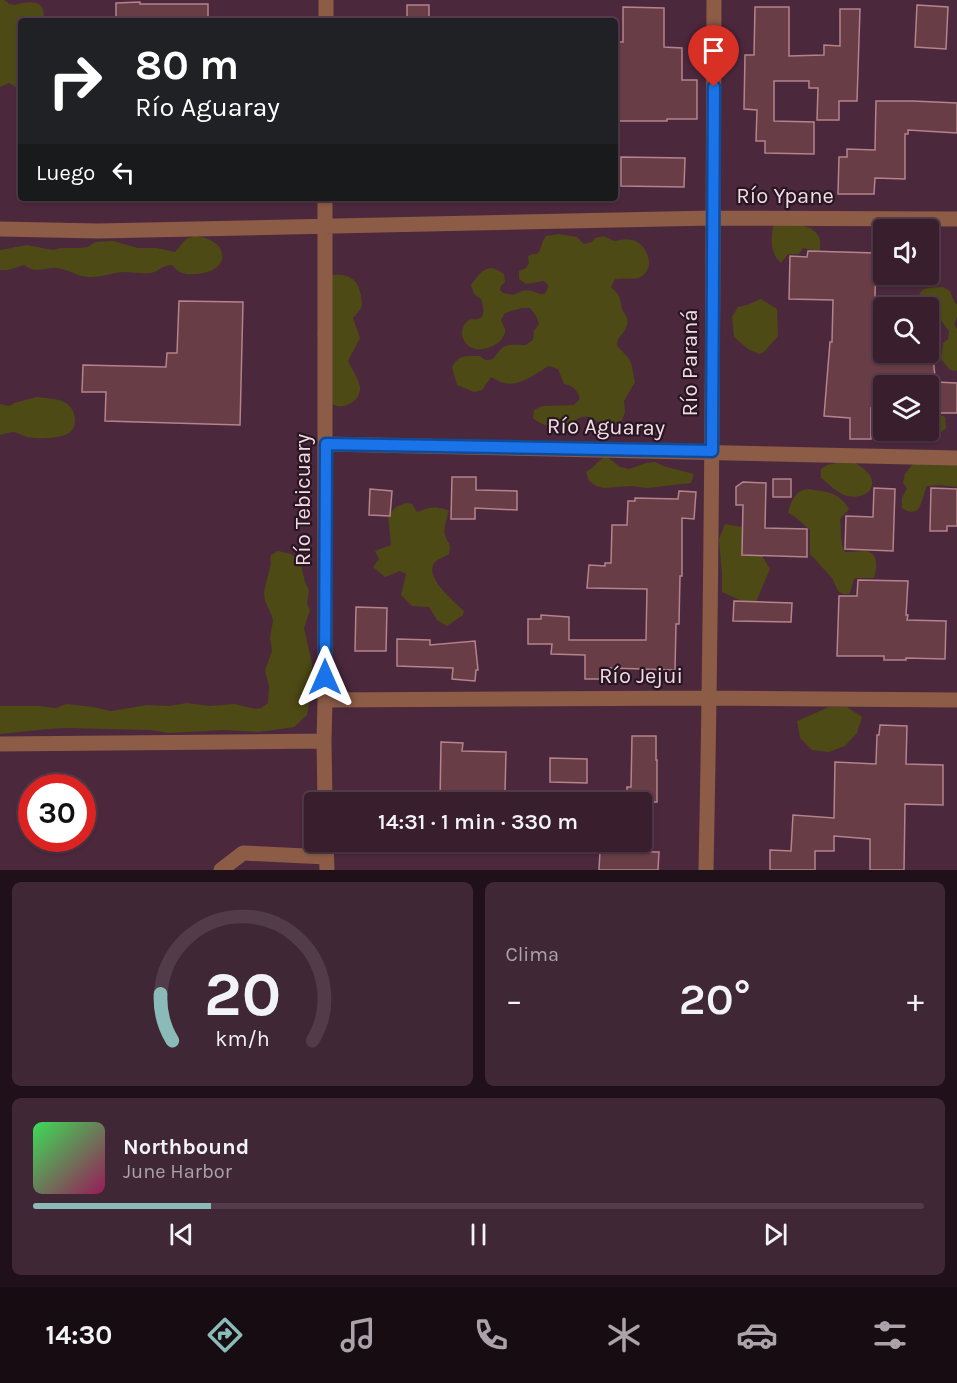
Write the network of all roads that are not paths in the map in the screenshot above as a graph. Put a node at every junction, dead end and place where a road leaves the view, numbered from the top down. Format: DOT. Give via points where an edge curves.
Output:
graph roads {
  1 [pos="326,0"];
  2 [pos="714,0"];
  3 [pos="326,18"];
  4 [pos="325,201"];
  5 [pos="713,218"];
  6 [pos="957,219"];
  7 [pos="325,227"];
  8 [pos="0,229"];
  9 [pos="326,444"];
  10 [pos="712,451"];
  11 [pos="957,458"];
  12 [pos="710,698"];
  13 [pos="325,700"];
  14 [pos="957,700"];
  15 [pos="324,741"];
  16 [pos="0,744"];
  17 [pos="325,792"];
  18 [pos="326,856"];
  19 [pos="221,870"];
  20 [pos="706,870"];
  1 -- 3 [label="street"];
  2 -- 5 [label="street, Río Paraná"];
  4 -- 7 [label="street, Río Tebicuary"];
  5 -- 6 [label="street, Río Ypane"];
  5 -- 7 [label="street, Río Ypane"];
  5 -- 10 [label="street, Río Paraná"];
  7 -- 8 [label="street, Río Ypane"];
  7 -- 9 [label="street, Río Tebicuary"];
  9 -- 10 [label="street, Río Aguaray"];
  9 -- 13 [label="street, Río Tebicuary"];
  10 -- 11 [label="street, Río Aguaray"];
  10 -- 12 [label="street, Río Paraná"];
  12 -- 13 [label="street, Río Jejui"];
  12 -- 14 [label="street, Río Jejui"];
  12 -- 20 [label="street, Río Paraná"];
  13 -- 15 [label="street, Río Tebicuary"];
  15 -- 16 [label="street"];
  15 -- 17 [label="street, Río Tebicuary"];
  18 -- 19 [label="street" via="243,853"];
}
